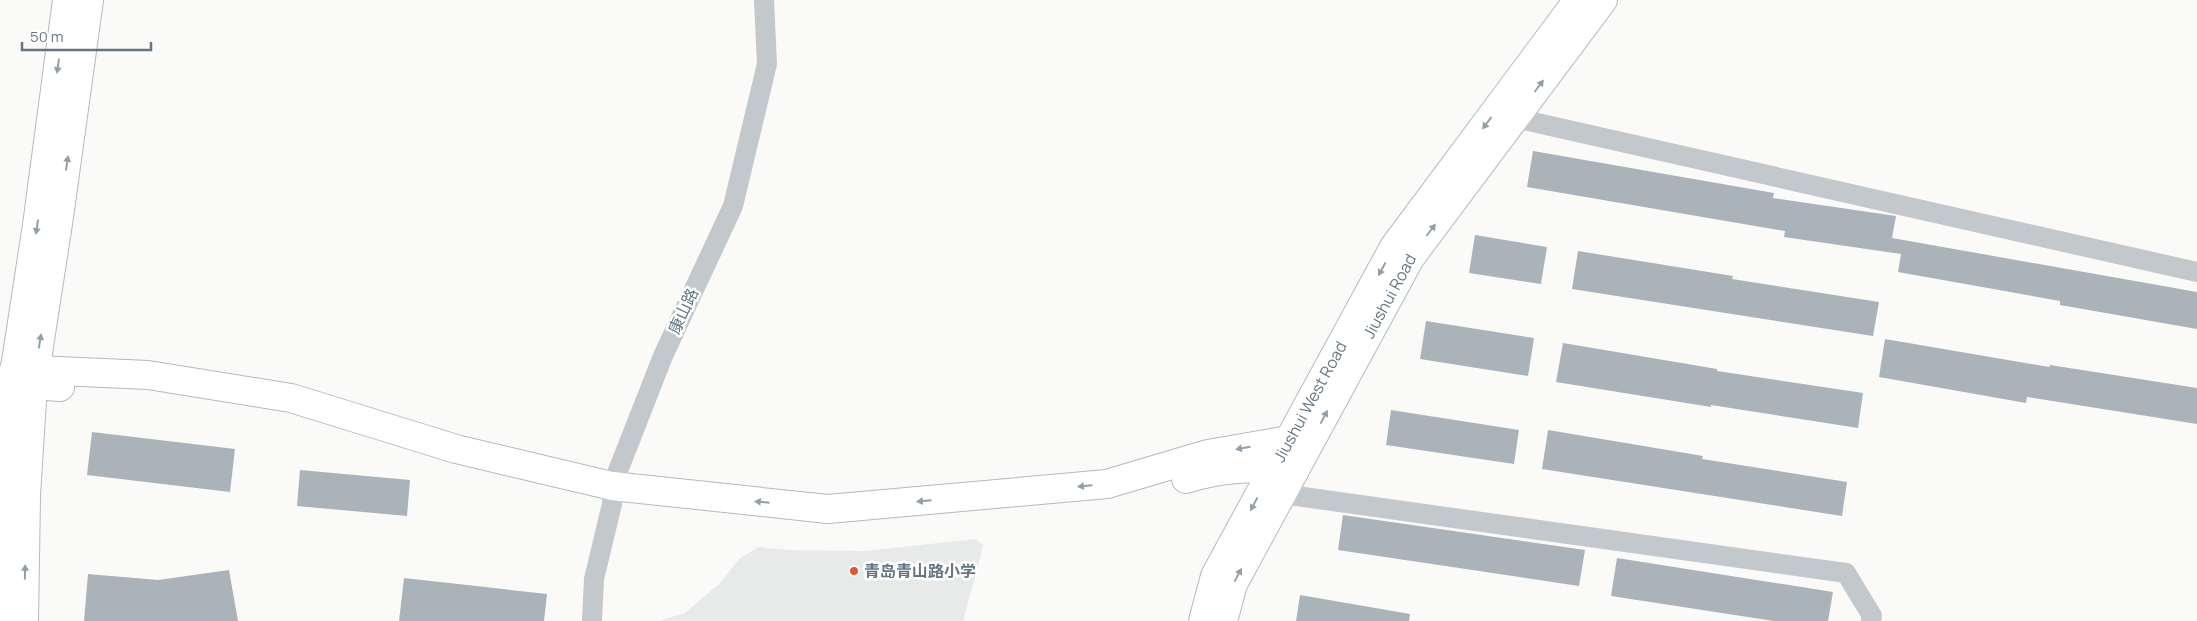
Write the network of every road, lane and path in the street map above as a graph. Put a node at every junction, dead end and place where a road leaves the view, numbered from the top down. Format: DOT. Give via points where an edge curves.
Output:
graph roads {
  1 [pos="67,0"];
  2 [pos="88,0"];
  3 [pos="764,0"];
  4 [pos="1578,0"];
  5 [pos="1603,0"];
  6 [pos="1515,118"];
  7 [pos="2197,272"];
  8 [pos="23,380"];
  9 [pos="1289,465"];
  10 [pos="612,495"];
  11 [pos="2,621"];
  12 [pos="24,621"];
  13 [pos="592,621"];
  14 [pos="1203,621"];
  15 [pos="1223,621"];
  16 [pos="1871,621"];
  1 -- 8 [label="street, one-way" via="37,225"];
  8 -- 2 [label="street, one-way" via="59,217"];
  3 -- 10 [label="street, 康山路" via="767,64 733,206 662,356"];
  4 -- 9 [label="street, Jiushui West Road, one-way" via="1394,247"];
  6 -- 5 [label="street, Jiushui Road, one-way"];
  6 -- 7 [label="street"];
  9 -- 6 [label="street, Jiushui Road, one-way" via="1410,258"];
  8 -- 10 [label="street" via="148,393 292,416 456,466"];
  8 -- 11 [label="street" via="3,503"];
  12 -- 8 [label="street, one-way" via="26,495"];
  9 -- 10 [label="street" via="1208,454 1107,484 828,509"];
  9 -- 14 [label="street, Jiushui West Road, one-way" via="1215,576"];
  15 -- 9 [label="street, Jiushui Road, one-way" via="1233,584"];
  9 -- 16 [label="street" via="1846,573 1872,616"];
  10 -- 13 [label="street, 康山路" via="594,579"];
}
